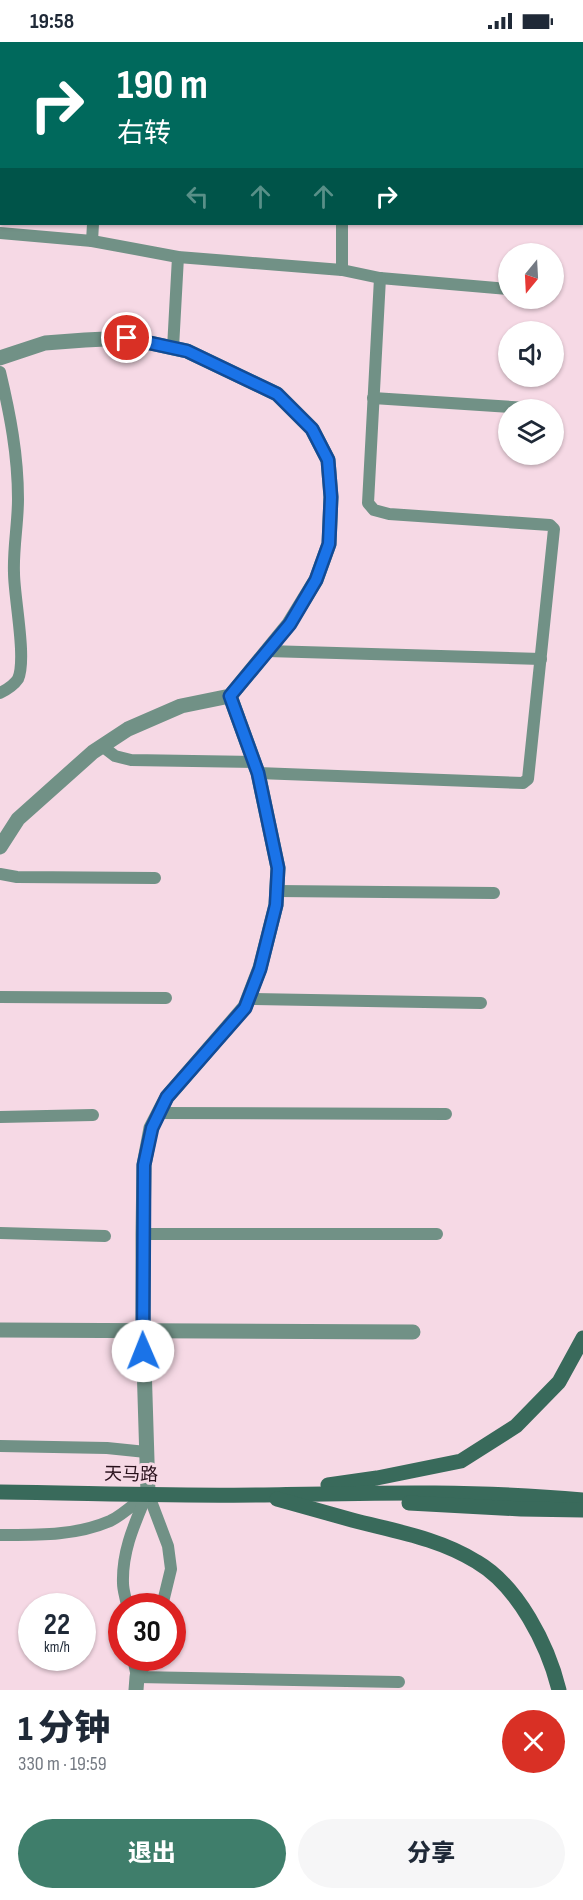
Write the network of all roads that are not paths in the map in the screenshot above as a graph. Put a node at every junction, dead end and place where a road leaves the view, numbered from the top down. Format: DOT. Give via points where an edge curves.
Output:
graph roads {
  1 [pos="93,225"];
  2 [pos="342,225"];
  3 [pos="0,233"];
  4 [pos="92,241"];
  5 [pos="178,256"];
  6 [pos="342,270"];
  7 [pos="380,278"];
  8 [pos="498,288"];
  9 [pos="173,348"];
  10 [pos="0,358"];
  11 [pos="0,372"];
  12 [pos="374,398"];
  13 [pos="498,406"];
  14 [pos="267,651"];
  15 [pos="541,659"];
  16 [pos="0,693"];
  17 [pos="230,696"];
  18 [pos="102,746"];
  19 [pos="257,768"];
  20 [pos="0,847"];
  21 [pos="0,874"];
  22 [pos="155,878"];
  23 [pos="277,891"];
  24 [pos="494,893"];
  25 [pos="0,997"];
  26 [pos="166,998"];
  27 [pos="249,999"];
  28 [pos="480,1004"];
  29 [pos="159,1113"];
  30 [pos="446,1114"];
  31 [pos="93,1115"];
  32 [pos="0,1117"];
  33 [pos="0,1233"];
  34 [pos="143,1234"];
  35 [pos="437,1234"];
  36 [pos="105,1236"];
  37 [pos="0,1330"];
  38 [pos="142,1331"];
  39 [pos="413,1332"];
  40 [pos="583,1338"];
  41 [pos="0,1446"];
  42 [pos="146,1452"];
  43 [pos="0,1492"];
  44 [pos="148,1493"];
  45 [pos="262,1495"];
  46 [pos="583,1500"];
  47 [pos="583,1510"];
  48 [pos="0,1535"];
  49 [pos="124,1593"];
  50 [pos="166,1593"];
  51 [pos="399,1682"];
  52 [pos="136,1684"];
  53 [pos="559,1690"];
  1 -- 4 [label="lane"];
  2 -- 6 [label="lane"];
  3 -- 4 [label="lane"];
  4 -- 5 [label="lane"];
  5 -- 6 [label="lane"];
  5 -- 9 [label="lane"];
  6 -- 7 [label="lane"];
  7 -- 8 [label="lane"];
  7 -- 12 [label="lane"];
  9 -- 10 [label="street" via="127,338 85,340 45,343"];
  9 -- 14 [label="street" via="197,355 277,394 312,429 328,460 329,544 316,580 290,624"];
  11 -- 16 [label="lane" via="17,456 14,573 21,661 18,678"];
  12 -- 13 [label="lane"];
  12 -- 15 [label="lane" via="368,503 374,510 550,525 554,529"];
  14 -- 15 [label="lane"];
  14 -- 17 [label="street"];
  15 -- 19 [label="lane" via="528,778 523,783"];
  17 -- 18 [label="street" via="181,706 128,729"];
  17 -- 19 [label="street"];
  18 -- 19 [label="lane" via="115,756 131,760"];
  18 -- 20 [label="street" via="18,819"];
  19 -- 23 [label="street" via="278,868"];
  21 -- 22 [label="lane"];
  23 -- 24 [label="lane"];
  23 -- 27 [label="street" via="260,969"];
  25 -- 26 [label="lane"];
  27 -- 28 [label="lane"];
  27 -- 29 [label="street" via="167,1097"];
  29 -- 30 [label="lane"];
  29 -- 34 [label="street" via="144,1165"];
  31 -- 32 [label="lane"];
  33 -- 36 [label="lane"];
  34 -- 35 [label="lane"];
  34 -- 38 [label="street"];
  37 -- 38 [label="street"];
  38 -- 39 [label="street"];
  38 -- 42 [label="street"];
  40 -- 45 [label="main road" via="559,1382 516,1426 461,1461"];
  41 -- 42 [label="lane"];
  42 -- 44 [label="street"];
  43 -- 44 [label="main road, 天马路"];
  44 -- 45 [label="main road, 天马路"];
  44 -- 48 [label="lane" via="112,1520 77,1532"];
  44 -- 49 [label="lane" via="123,1561"];
  44 -- 50 [label="lane" via="169,1557"];
  45 -- 46 [label="main road" via="420,1493"];
  45 -- 47 [label="main road"];
  45 -- 53 [label="main road" via="393,1528 478,1562 508,1588 542,1640"];
  51 -- 52 [label="lane"];
}
